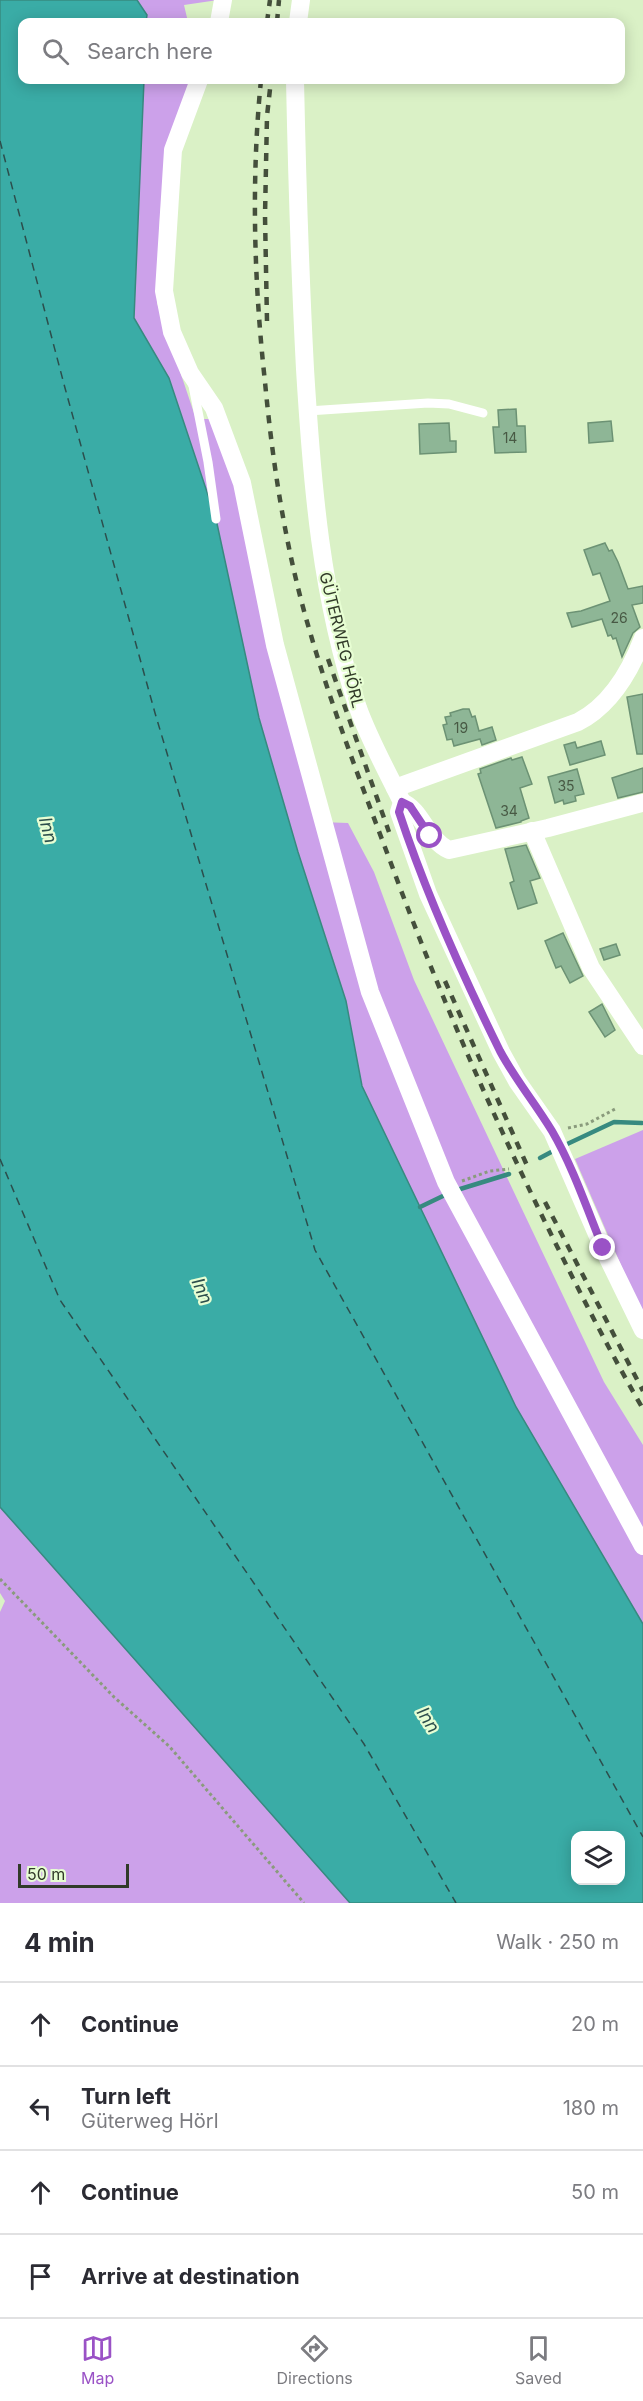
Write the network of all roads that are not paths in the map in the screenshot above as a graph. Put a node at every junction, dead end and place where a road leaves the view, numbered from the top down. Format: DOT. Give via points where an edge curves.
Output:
graph roads {
  1 [pos="223,0"];
  2 [pos="301,0"];
  3 [pos="220,18"];
  4 [pos="299,18"];
  5 [pos="198,84"];
  6 [pos="295,84"];
  7 [pos="190,373"];
  8 [pos="308,411"];
  9 [pos="483,413"];
  10 [pos="216,519"];
  11 [pos="643,638"];
  12 [pos="398,795"];
  13 [pos="642,803"];
  14 [pos="532,831"];
  15 [pos="643,1046"];
  16 [pos="643,1330"];
  17 [pos="643,1546"];
  1 -- 3 [label="street"];
  2 -- 4 [label="street"];
  5 -- 7 [label="street" via="173,150 164,291 172,332"];
  6 -- 8 [label="street, GÜTERWEG HÖRL"];
  7 -- 10 [label="lane"];
  7 -- 17 [label="street" via="214,408 242,483 275,645 370,992 448,1186"];
  8 -- 9 [label="lane" via="449,404"];
  8 -- 12 [label="street, GÜTERWEG HÖRL" via="317,525 339,641 358,708"];
  11 -- 12 [label="street" via="617,687 594,714"];
  12 -- 14 [label="street" via="430,836 449,850"];
  12 -- 16 [label="street, GÜTERWEG HÖRL" via="399,812 428,894 480,1008 517,1081 552,1131"];
  13 -- 14 [label="street"];
  14 -- 15 [label="street" via="591,968"];
}
